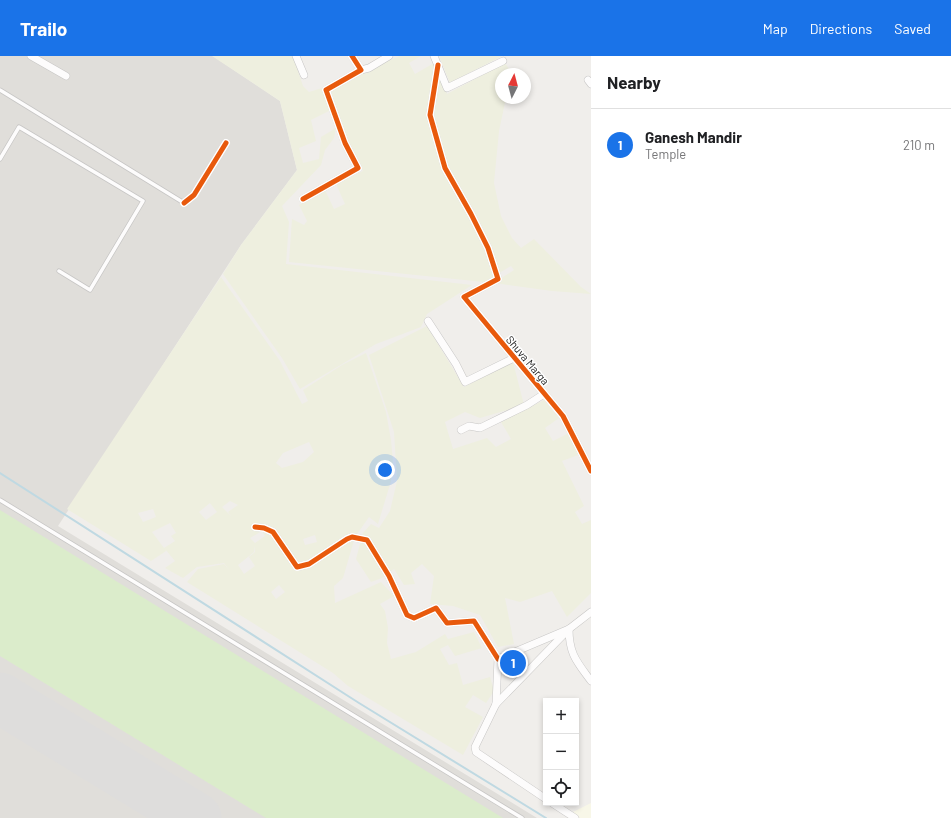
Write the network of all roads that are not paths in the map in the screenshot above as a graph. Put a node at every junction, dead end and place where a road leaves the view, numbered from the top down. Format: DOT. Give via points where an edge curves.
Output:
graph roads {
  1 [pos="31,56"];
  2 [pos="296,56"];
  3 [pos="352,56"];
  4 [pos="389,56"];
  5 [pos="434,56"];
  6 [pos="503,61"];
  7 [pos="438,65"];
  8 [pos="361,70"];
  9 [pos="304,75"];
  10 [pos="66,76"];
  11 [pos="0,90"];
  12 [pos="226,143"];
  13 [pos="0,159"];
  14 [pos="303,199"];
  15 [pos="184,203"];
  16 [pos="59,271"];
  17 [pos="428,321"];
  18 [pos="514,358"];
  19 [pos="544,394"];
  20 [pos="460,430"];
  21 [pos="591,471"];
  22 [pos="0,500"];
  23 [pos="255,528"];
  24 [pos="591,612"];
  25 [pos="569,630"];
  26 [pos="498,659"];
  27 [pos="591,681"];
  28 [pos="496,704"];
  29 [pos="543,797"];
  30 [pos="557,806"];
  31 [pos="522,818"];
  32 [pos="575,818"];
  1 -- 10 [label="street"];
  2 -- 9 [label="street"];
  3 -- 8 [label="street"];
  4 -- 8 [label="street"];
  5 -- 7 [label="street"];
  6 -- 7 [label="street" via="447,88"];
  7 -- 18 [label="street, Shuva Marga" via="430,115 445,168 488,248 498,279 464,297"];
  8 -- 14 [label="street" via="326,90 345,143 358,168"];
  11 -- 15 [label="lane"];
  12 -- 15 [label="street" via="194,195"];
  13 -- 16 [label="lane" via="19,127 143,201 90,290"];
  17 -- 18 [label="street" via="465,382"];
  18 -- 19 [label="street, Shuva Marga"];
  19 -- 20 [label="street" via="480,428 469,426"];
  19 -- 21 [label="street, Shuva Marga" via="563,416"];
  22 -- 31 [label="lane"];
  23 -- 26 [label="street" via="273,532 297,567 309,564 352,537 367,540 389,576 407,615 414,618 436,608 447,623 474,621"];
  24 -- 25 [label="street"];
  25 -- 26 [label="street"];
  25 -- 27 [label="street" via="573,658"];
  25 -- 28 [label="street"];
  26 -- 28 [label="street"];
  28 -- 29 [label="street" via="474,750"];
  30 -- 32 [label="street"];
}
